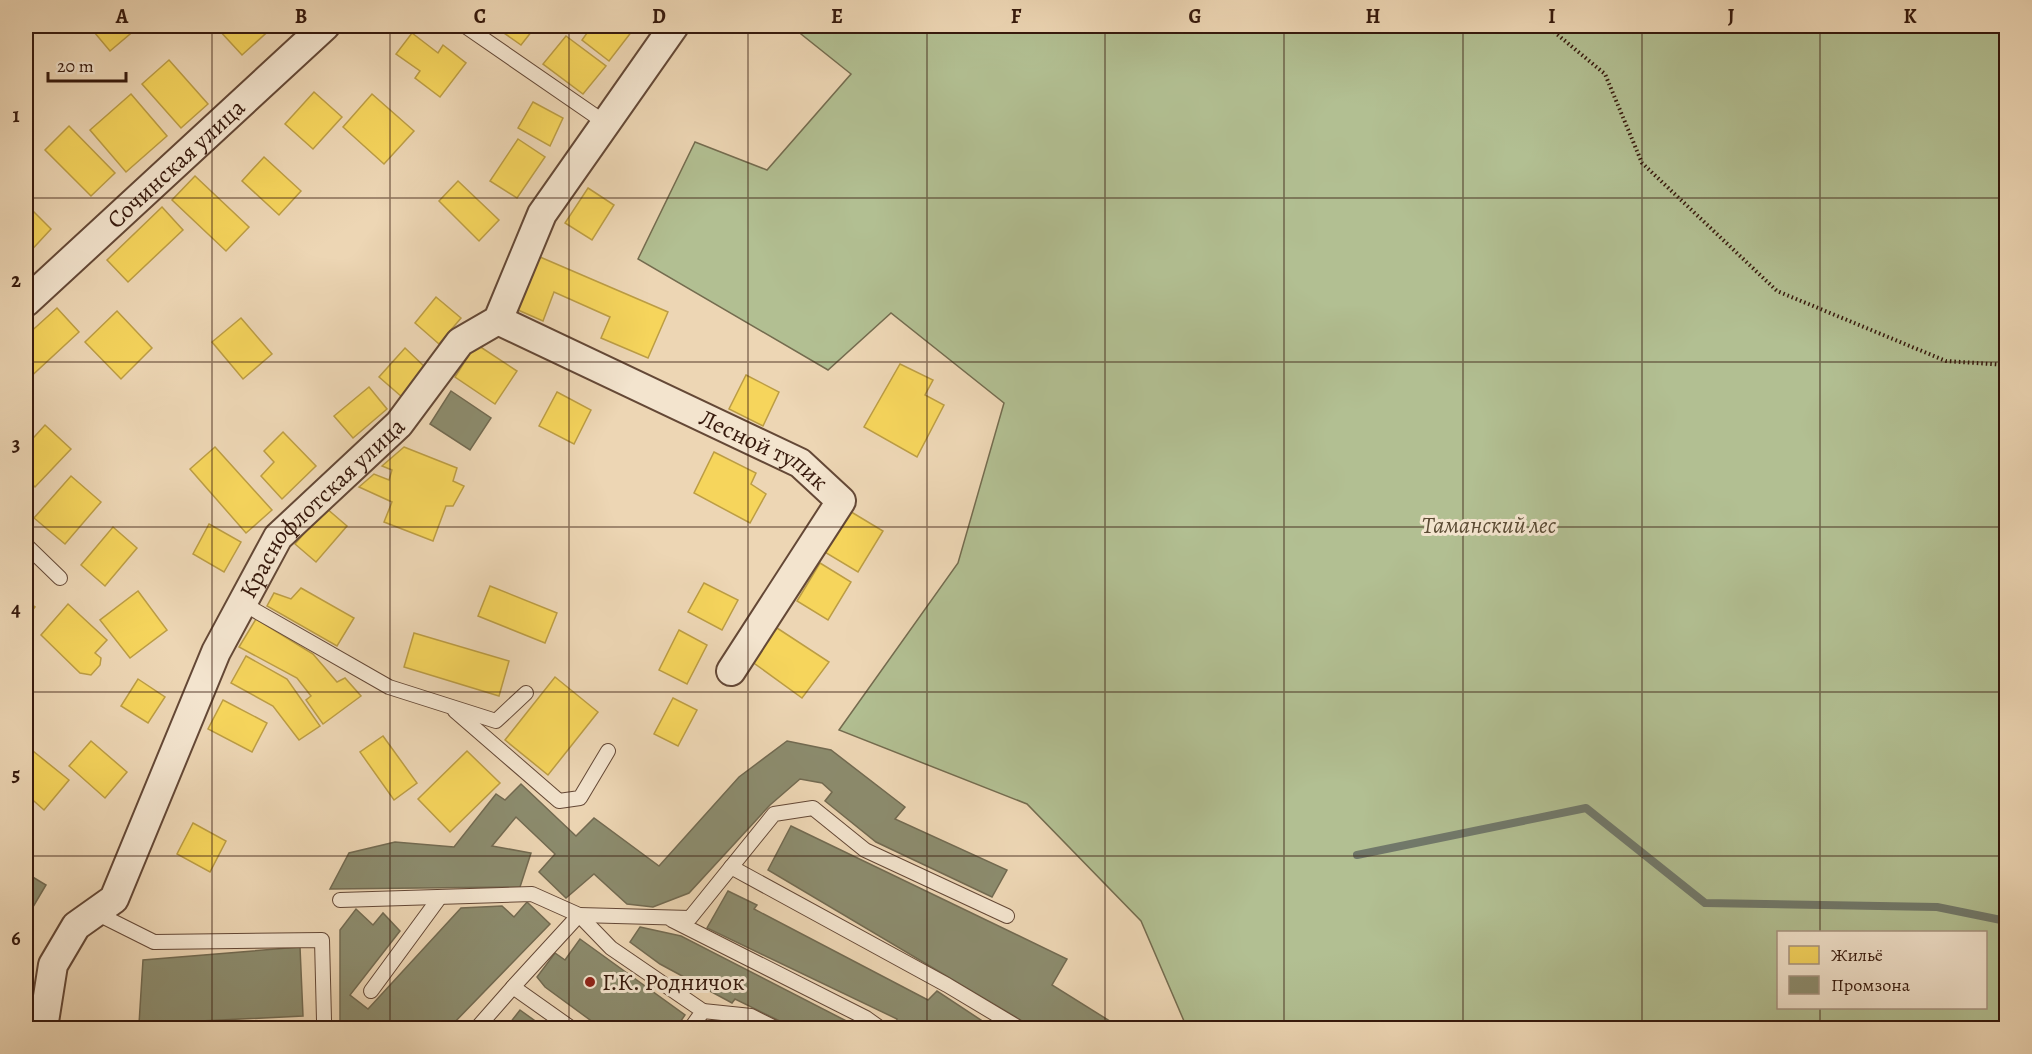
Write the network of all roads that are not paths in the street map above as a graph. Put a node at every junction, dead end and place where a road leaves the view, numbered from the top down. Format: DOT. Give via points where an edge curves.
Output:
graph roads {
  1 [pos="325,26"];
  2 [pos="465,26"];
  3 [pos="674,26"];
  4 [pos="607,124"];
  5 [pos="26,302"];
  6 [pos="498,320"];
  7 [pos="26,545"];
  8 [pos="60,578"];
  9 [pos="242,603"];
  10 [pos="731,671"];
  11 [pos="526,693"];
  12 [pos="452,707"];
  13 [pos="608,751"];
  14 [pos="731,867"];
  15 [pos="440,897"];
  16 [pos="340,900"];
  17 [pos="96,913"];
  18 [pos="579,915"];
  19 [pos="1007,916"];
  20 [pos="667,917"];
  21 [pos="513,987"];
  22 [pos="371,991"];
  23 [pos="703,1011"];
  24 [pos="324,1020"];
  25 [pos="43,1029"];
  26 [pos="477,1029"];
  27 [pos="571,1029"];
  28 [pos="691,1029"];
  29 [pos="775,1029"];
  30 [pos="880,1029"];
  31 [pos="1019,1029"];
  1 -- 5 [label="street, Сочинская улица"];
  2 -- 4 [label="lane"];
  3 -- 4 [label="street"];
  4 -- 6 [label="street" via="542,214"];
  6 -- 9 [label="street, Краснофлотская улица" via="460,342 399,424 278,537"];
  6 -- 10 [label="street, Лесной тупик" via="800,463 841,501"];
  7 -- 8 [label="lane"];
  9 -- 12 [label="lane" via="389,687"];
  9 -- 17 [label="street, Краснофлотская улица" via="216,652 114,899"];
  11 -- 12 [label="lane" via="496,721"];
  12 -- 13 [label="lane" via="559,801 580,798"];
  14 -- 19 [label="lane" via="774,814 813,808 865,850"];
  14 -- 20 [label="lane" via="690,918"];
  14 -- 31 [label="lane" via="947,985"];
  15 -- 16 [label="lane"];
  15 -- 18 [label="lane" via="532,894"];
  15 -- 22 [label="lane"];
  17 -- 24 [label="lane" via="154,942 322,940"];
  17 -- 25 [label="street, Краснофлотская улица" via="76,926 52,965"];
  18 -- 20 [label="lane"];
  18 -- 21 [label="lane"];
  18 -- 23 [label="lane" via="612,948"];
  20 -- 30 [label="lane" via="866,1018"];
  21 -- 26 [label="lane"];
  21 -- 27 [label="lane"];
  23 -- 28 [label="lane"];
  23 -- 29 [label="lane" via="751,1016"];
}
